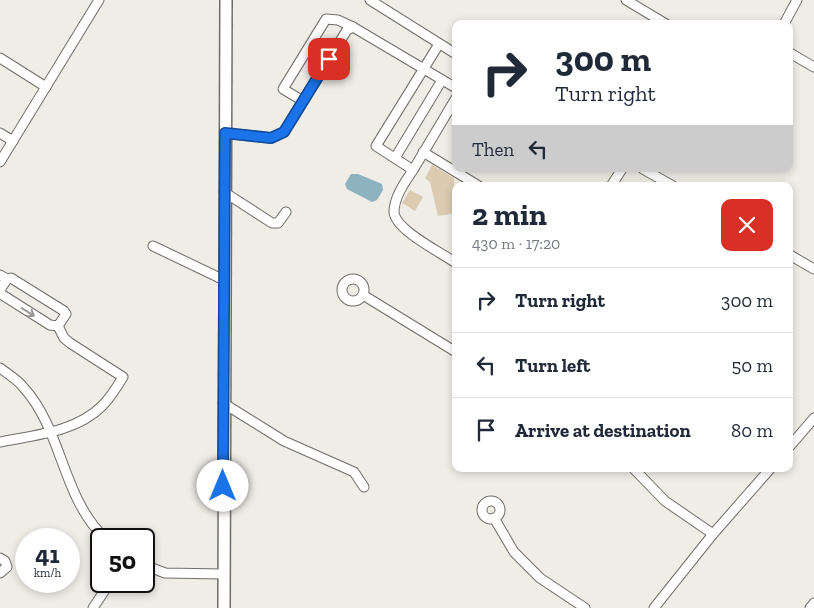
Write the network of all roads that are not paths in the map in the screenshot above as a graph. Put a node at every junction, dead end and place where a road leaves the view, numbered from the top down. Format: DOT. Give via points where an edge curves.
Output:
graph roads {
  1 [pos="99,0"];
  2 [pos="226,0"];
  3 [pos="626,0"];
  4 [pos="797,0"];
  5 [pos="376,2"];
  6 [pos="659,20"];
  7 [pos="786,20"];
  8 [pos="352,27"];
  9 [pos="440,44"];
  10 [pos="452,52"];
  11 [pos="793,55"];
  12 [pos="0,58"];
  13 [pos="814,67"];
  14 [pos="424,69"];
  15 [pos="442,80"];
  16 [pos="452,86"];
  17 [pos="46,87"];
  18 [pos="303,101"];
  19 [pos="452,105"];
  20 [pos="0,133"];
  21 [pos="225,133"];
  22 [pos="13,141"];
  23 [pos="423,152"];
  24 [pos="395,158"];
  25 [pos="0,162"];
  26 [pos="413,170"];
  27 [pos="452,170"];
  28 [pos="456,172"];
  29 [pos="648,172"];
  30 [pos="472,182"];
  31 [pos="666,182"];
  32 [pos="224,192"];
  33 [pos="286,212"];
  34 [pos="153,246"];
  35 [pos="793,257"];
  36 [pos="452,260"];
  37 [pos="814,269"];
  38 [pos="3,277"];
  39 [pos="224,280"];
  40 [pos="363,295"];
  41 [pos="58,326"];
  42 [pos="452,350"];
  43 [pos="0,368"];
  44 [pos="223,403"];
  45 [pos="814,418"];
  46 [pos="49,433"];
  47 [pos="0,442"];
  48 [pos="793,442"];
  49 [pos="637,472"];
  50 [pos="767,472"];
  51 [pos="364,487"];
  52 [pos="494,518"];
  53 [pos="98,528"];
  54 [pos="713,534"];
  55 [pos="0,558"];
  56 [pos="155,569"];
  57 [pos="0,573"];
  58 [pos="223,574"];
  59 [pos="103,593"];
  60 [pos="814,603"];
  61 [pos="93,608"];
  62 [pos="224,608"];
  63 [pos="584,608"];
  64 [pos="654,608"];
  65 [pos="810,608"];
  1 -- 17 [label="street"];
  2 -- 21 [label="main road"];
  3 -- 6 [label="street"];
  4 -- 7 [label="street"];
  5 -- 9 [label="street"];
  8 -- 14 [label="street"];
  8 -- 18 [label="street" via="346,30"];
  8 -- 18 [label="street" via="338,20 326,20 283,89"];
  9 -- 10 [label="street"];
  9 -- 14 [label="street"];
  11 -- 13 [label="street"];
  12 -- 17 [label="street"];
  14 -- 15 [label="street"];
  14 -- 24 [label="street" via="376,146"];
  15 -- 16 [label="street"];
  15 -- 24 [label="street"];
  17 -- 22 [label="street"];
  18 -- 21 [label="street" via="284,132 278,136"];
  19 -- 23 [label="street"];
  20 -- 22 [label="street"];
  21 -- 32 [label="main road"];
  22 -- 25 [label="street"];
  23 -- 26 [label="street"];
  23 -- 27 [label="street"];
  24 -- 26 [label="street"];
  26 -- 36 [label="street" via="399,192 394,213 400,227"];
  28 -- 30 [label="street"];
  29 -- 31 [label="street"];
  32 -- 33 [label="street" via="272,223 278,223"];
  32 -- 39 [label="main road"];
  34 -- 39 [label="street"];
  35 -- 37 [label="street"];
  38 -- 41 [label="street, one-way" via="0,290 5,297 50,325"];
  38 -- 41 [label="street" via="11,278 64,311 66,314"];
  39 -- 44 [label="main road"];
  40 -- 42 [label="street"];
  41 -- 46 [label="street" via="70,343 123,378 103,406 89,417"];
  43 -- 46 [label="street" via="24,387 40,410"];
  44 -- 51 [label="street" via="284,441 354,472"];
  44 -- 58 [label="main road"];
  45 -- 48 [label="street"];
  46 -- 47 [label="street"];
  46 -- 53 [label="street" via="77,500"];
  49 -- 54 [label="street" via="666,501"];
  50 -- 54 [label="street"];
  52 -- 63 [label="street" via="514,552 540,578"];
  54 -- 64 [label="street"];
  55 -- 57 [label="street" via="7,567"];
  56 -- 58 [label="street" via="165,573"];
  58 -- 62 [label="main road"];
  59 -- 61 [label="street"];
  60 -- 65 [label="street"];
}
